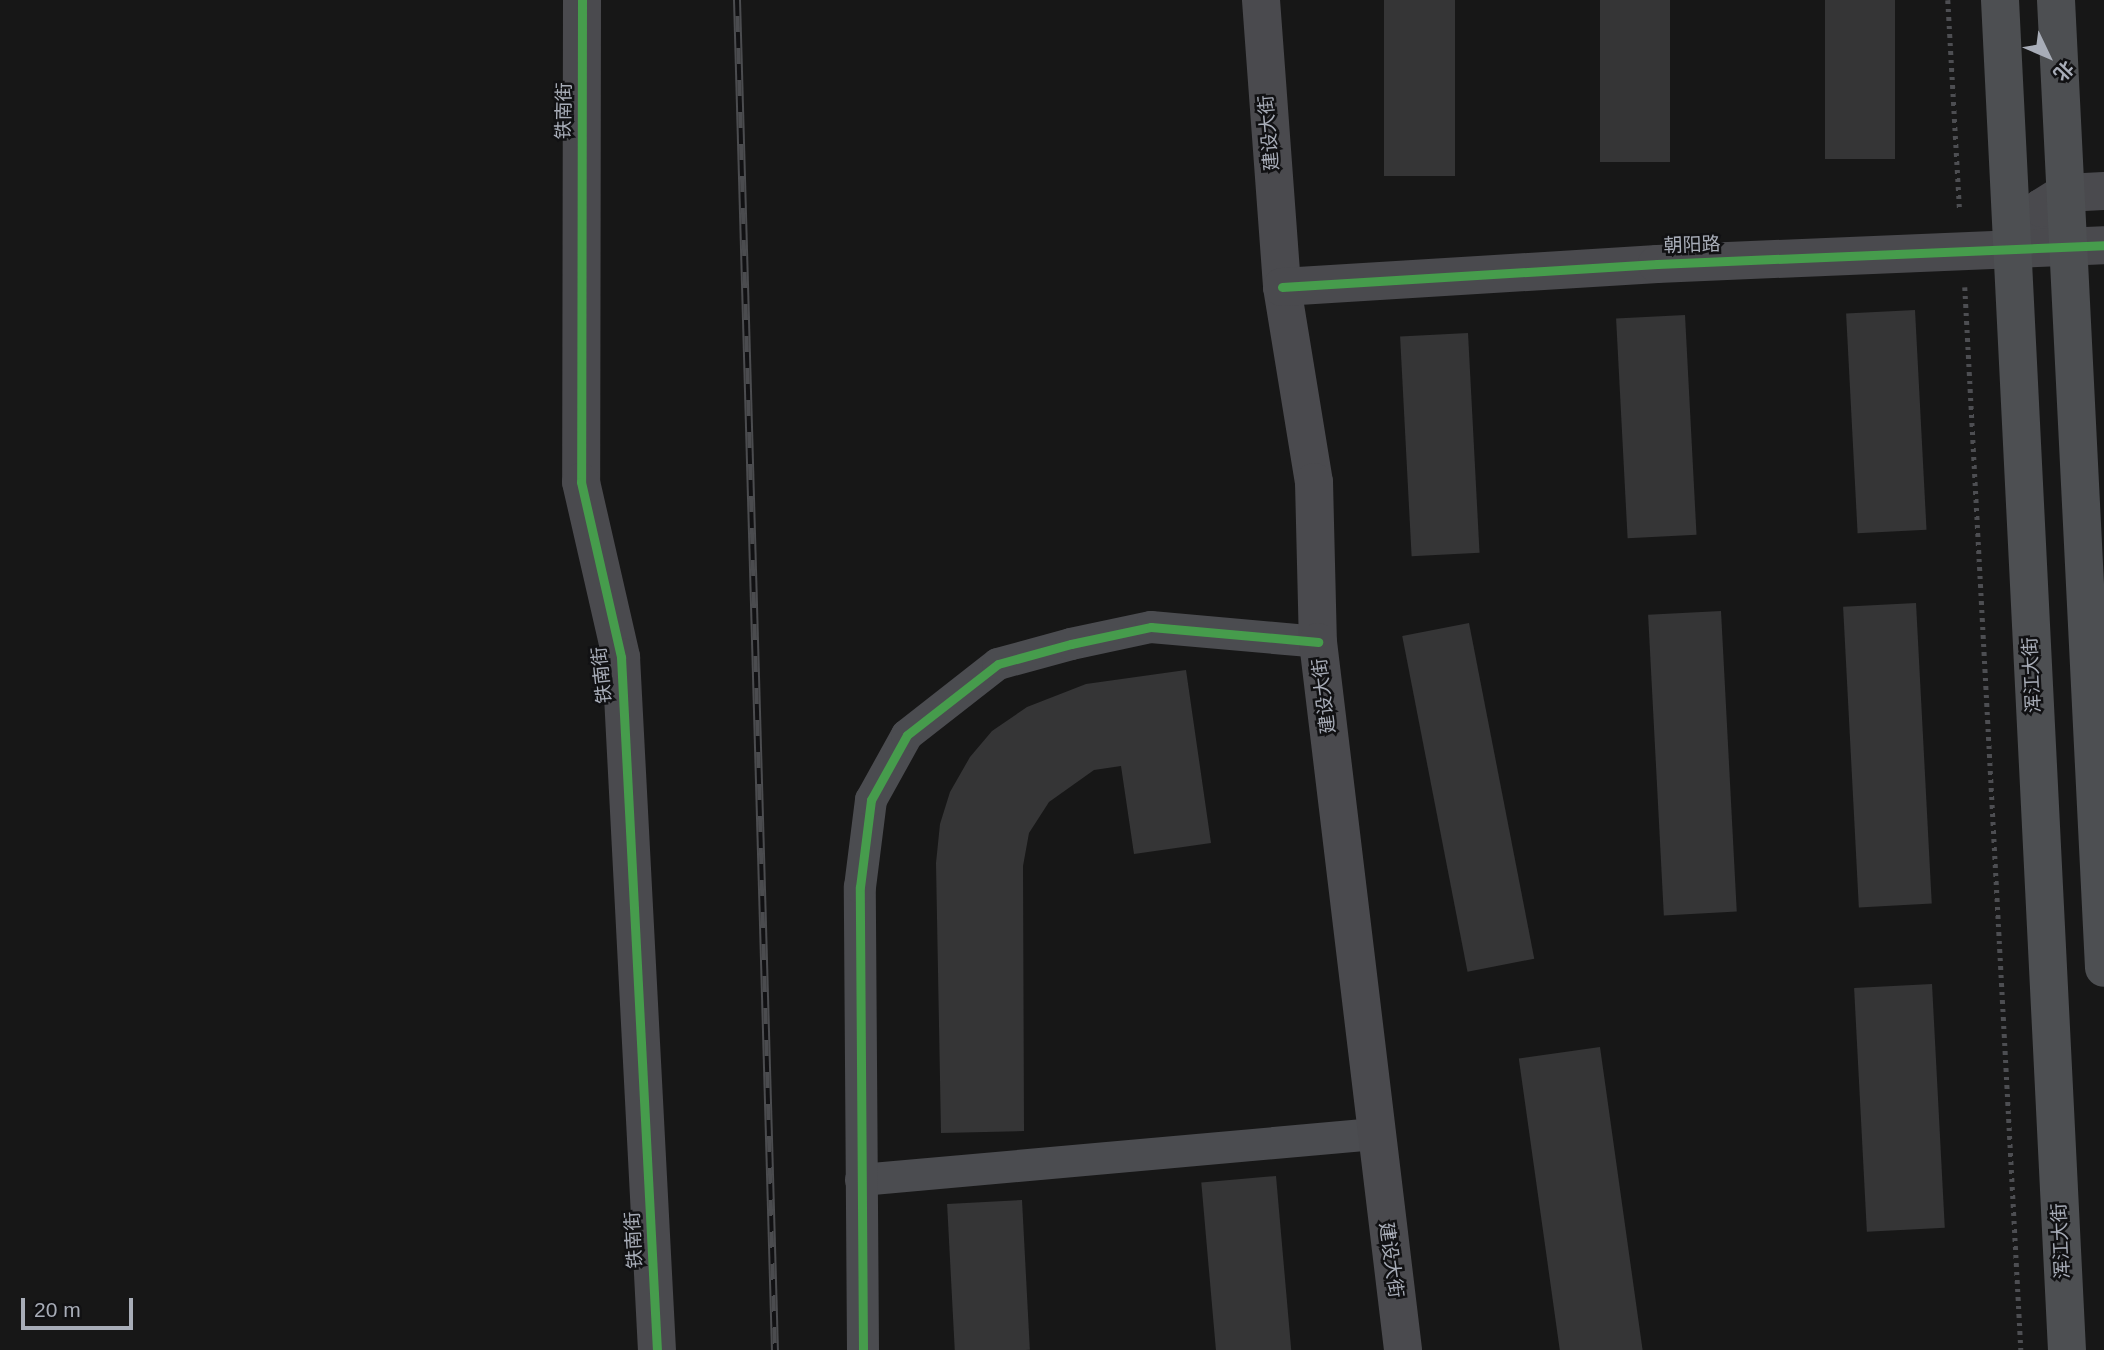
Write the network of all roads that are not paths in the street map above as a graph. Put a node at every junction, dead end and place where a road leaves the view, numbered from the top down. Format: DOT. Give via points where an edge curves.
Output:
graph roads {
  1 [pos="582,0"];
  2 [pos="1261,0"];
  3 [pos="2000,0"];
  4 [pos="2056,0"];
  5 [pos="2104,191"];
  6 [pos="2065,193"];
  7 [pos="2086,246"];
  8 [pos="2010,252"];
  9 [pos="1282,287"];
  10 [pos="1318,642"];
  11 [pos="2104,968"];
  12 [pos="1375,1134"];
  13 [pos="861,1180"];
  14 [pos="657,1350"];
  15 [pos="863,1350"];
  16 [pos="1403,1350"];
  17 [pos="2067,1350"];
  1 -- 14 [label="street, 铁南街" via="581,482 621,657"];
  2 -- 9 [label="street, 建设大街"];
  3 -- 8 [label="main road, 浑江大街"];
  4 -- 6 [label="main road"];
  5 -- 6 [label="street"];
  6 -- 7 [label="main road"];
  6 -- 8 [label="street" via="2041,208"];
  7 -- 8 [label="street, 朝阳路"];
  7 -- 11 [label="main road"];
  8 -- 9 [label="street, 朝阳路" via="1657,264"];
  8 -- 17 [label="main road, 浑江大街"];
  9 -- 10 [label="street, 建设大街" via="1314,482"];
  10 -- 12 [label="street, 建设大街"];
  10 -- 13 [label="street" via="1150,627 1071,644 998,664 907,735 871,800 860,887"];
  12 -- 13 [label="street"];
  12 -- 16 [label="street, 建设大街"];
  13 -- 15 [label="street"];
}
